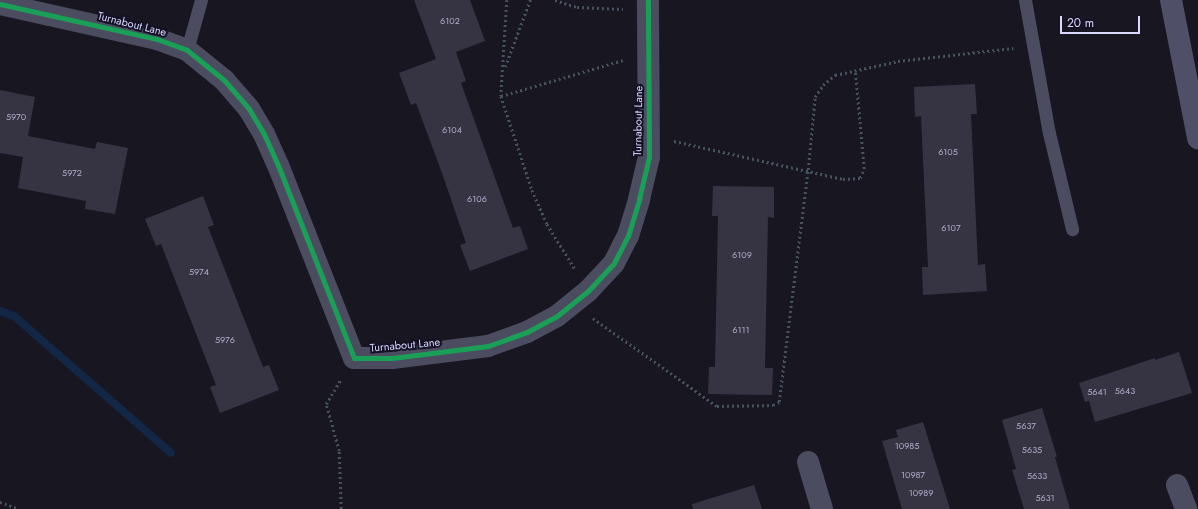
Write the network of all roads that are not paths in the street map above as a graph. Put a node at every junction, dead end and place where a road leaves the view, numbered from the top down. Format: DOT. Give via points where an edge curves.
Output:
graph roads {
  1 [pos="201,0"];
  2 [pos="1025,0"];
  3 [pos="1171,0"];
  4 [pos="0,4"];
  5 [pos="648,5"];
  6 [pos="186,50"];
  7 [pos="1198,138"];
  8 [pos="1072,229"];
  9 [pos="808,462"];
  10 [pos="1177,485"];
  11 [pos="822,509"];
  12 [pos="1186,509"];
  1 -- 6 [label="lane"];
  2 -- 8 [label="lane" via="1049,133"];
  3 -- 7 [label="main road"];
  4 -- 6 [label="street, Turnabout Lane" via="157,39"];
  5 -- 6 [label="street, Turnabout Lane" via="649,157 628,236 614,263 580,298 557,316 527,332 488,346 392,358 354,358 264,134 249,109 224,80"];
  9 -- 11 [label="street"];
  10 -- 12 [label="street"];
}
